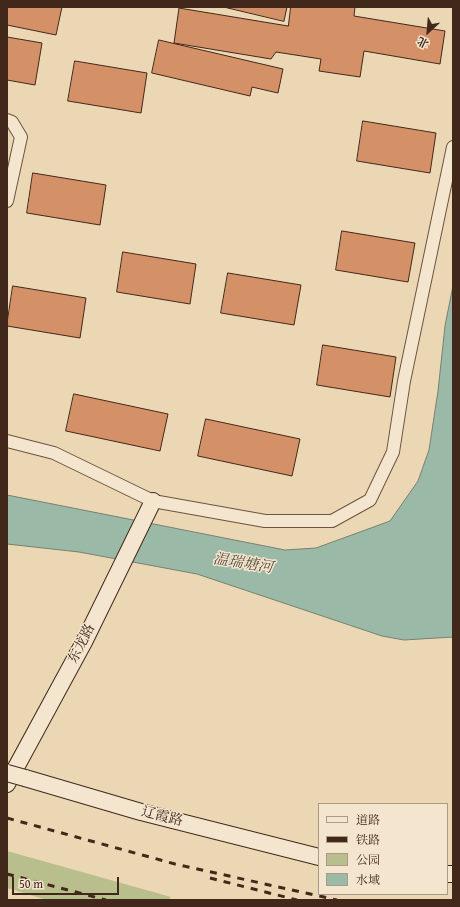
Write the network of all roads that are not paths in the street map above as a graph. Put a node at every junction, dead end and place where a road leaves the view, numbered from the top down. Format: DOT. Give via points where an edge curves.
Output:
graph roads {
  1 [pos="7,120"];
  2 [pos="453,147"];
  3 [pos="7,201"];
  4 [pos="7,440"];
  5 [pos="151,506"];
  6 [pos="7,773"];
  7 [pos="7,784"];
  8 [pos="318,857"];
  1 -- 3 [label="street" via="12,122 22,137"];
  2 -- 5 [label="street" via="404,381 393,452 370,500 332,521 265,521"];
  4 -- 5 [label="street" via="54,453"];
  5 -- 7 [label="street, 东龙路" via="84,642"];
  6 -- 8 [label="street, 辽霞路, bridge" via="141,812"];
}
